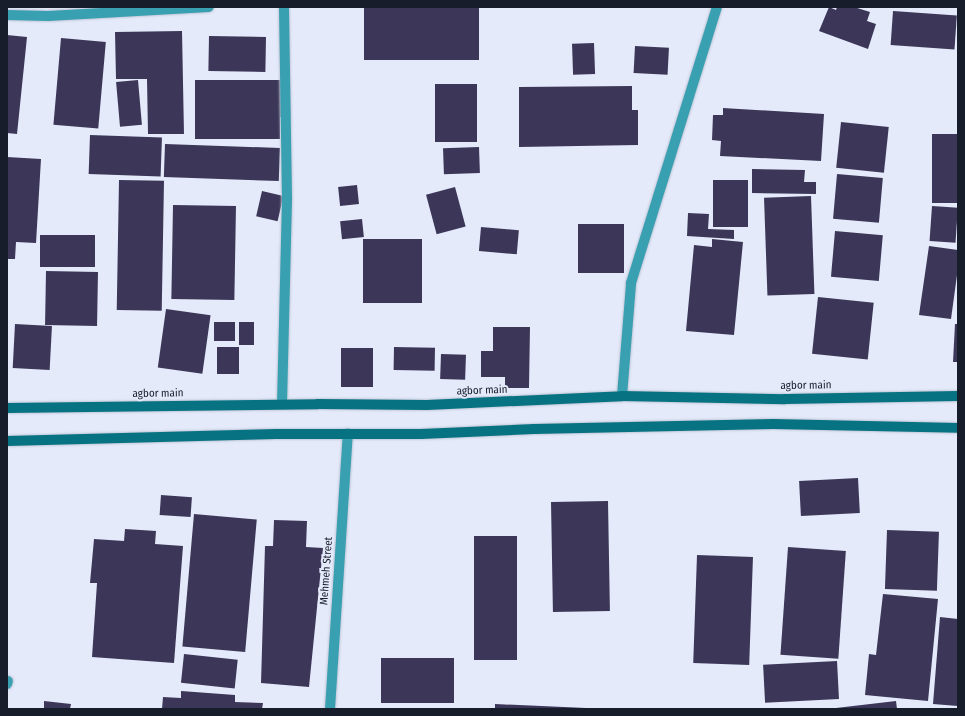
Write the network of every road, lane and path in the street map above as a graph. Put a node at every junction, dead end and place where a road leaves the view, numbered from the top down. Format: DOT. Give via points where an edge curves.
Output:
graph roads {
  1 [pos="209,7"];
  2 [pos="284,7"];
  3 [pos="717,7"];
  4 [pos="7,15"];
  5 [pos="622,396"];
  6 [pos="958,396"];
  7 [pos="282,404"];
  8 [pos="7,408"];
  9 [pos="958,428"];
  10 [pos="348,434"];
  11 [pos="7,441"];
  12 [pos="330,709"];
  1 -- 4 [label="street" via="48,16"];
  2 -- 7 [label="street" via="287,199"];
  3 -- 5 [label="street" via="631,283"];
  5 -- 6 [label="main road, agbor main" via="785,399"];
  5 -- 7 [label="main road, agbor main" via="427,405"];
  7 -- 8 [label="main road, agbor main"];
  9 -- 10 [label="main road" via="773,424"];
  10 -- 11 [label="main road"];
  10 -- 12 [label="street, Mehmeh Street"];
}
